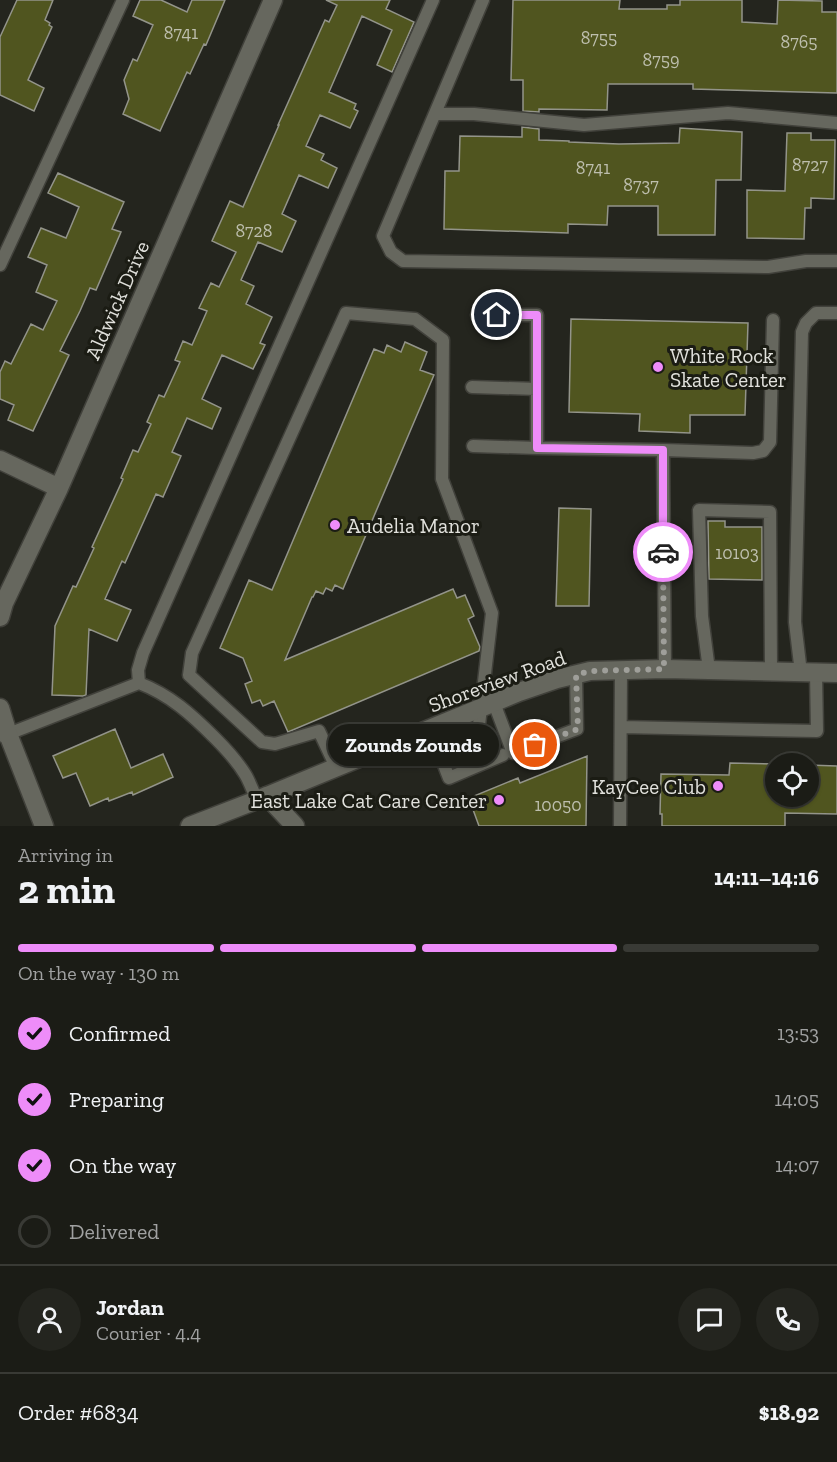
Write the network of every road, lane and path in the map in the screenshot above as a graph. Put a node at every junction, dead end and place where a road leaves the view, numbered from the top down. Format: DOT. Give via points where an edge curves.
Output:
graph roads {
  1 [pos="123,0"];
  2 [pos="273,0"];
  3 [pos="433,0"];
  4 [pos="483,0"];
  5 [pos="435,114"];
  6 [pos="837,123"];
  7 [pos="837,261"];
  8 [pos="0,265"];
  9 [pos="837,313"];
  10 [pos="477,315"];
  11 [pos="773,320"];
  12 [pos="472,387"];
  13 [pos="537,389"];
  14 [pos="472,446"];
  15 [pos="537,448"];
  16 [pos="663,450"];
  17 [pos="0,460"];
  18 [pos="59,488"];
  19 [pos="0,617"];
  20 [pos="621,669"];
  21 [pos="664,669"];
  22 [pos="709,670"];
  23 [pos="771,672"];
  24 [pos="809,672"];
  25 [pos="837,673"];
  26 [pos="576,675"];
  27 [pos="139,683"];
  28 [pos="488,705"];
  29 [pos="0,708"];
  30 [pos="621,728"];
  31 [pos="430,729"];
  32 [pos="4,736"];
  33 [pos="336,767"];
  34 [pos="262,798"];
  35 [pos="44,826"];
  36 [pos="190,826"];
  37 [pos="296,826"];
  38 [pos="620,826"];
  1 -- 8 [label="lane"];
  2 -- 18 [label="street, Aldwick Drive"];
  3 -- 27 [label="lane" via="143,653"];
  4 -- 5 [label="lane"];
  5 -- 6 [label="lane" via="584,125 728,113"];
  5 -- 7 [label="lane" via="383,236 391,252 403,261 768,267"];
  9 -- 24 [label="lane" via="816,313 802,332 795,622"];
  10 -- 13 [label="lane" via="537,315"];
  11 -- 16 [label="lane" via="770,442 763,451"];
  12 -- 13 [label="lane"];
  13 -- 15 [label="lane"];
  14 -- 15 [label="lane"];
  15 -- 16 [label="lane"];
  16 -- 21 [label="lane"];
  17 -- 18 [label="street"];
  18 -- 19 [label="street, Aldwick Drive"];
  20 -- 21 [label="street, Shoreview Road"];
  20 -- 26 [label="street, Shoreview Road"];
  20 -- 30 [label="lane"];
  21 -- 22 [label="street, Shoreview Road"];
  22 -- 23 [label="street, Shoreview Road"];
  22 -- 23 [label="lane" via="702,616 699,510 770,512"];
  23 -- 24 [label="street, Shoreview Road"];
  24 -- 25 [label="street, Shoreview Road"];
  24 -- 30 [label="lane" via="817,731"];
  26 -- 28 [label="street, Shoreview Road"];
  26 -- 28 [label="lane" via="578,729 513,753"];
  27 -- 32 [label="lane"];
  27 -- 34 [label="lane" via="172,699 195,719 231,754"];
  28 -- 31 [label="street, Shoreview Road"];
  28 -- 31 [label="lane" via="479,725 498,757 449,778"];
  28 -- 33 [label="lane" via="492,613 442,479 443,340 415,319 346,313 192,653 189,675 262,742 275,744 319,731"];
  29 -- 32 [label="street"];
  30 -- 38 [label="lane"];
  31 -- 33 [label="street, Shoreview Road"];
  32 -- 35 [label="street"];
  33 -- 34 [label="street, Shoreview Road"];
  34 -- 36 [label="street, Shoreview Road"];
  34 -- 37 [label="street"];
}
